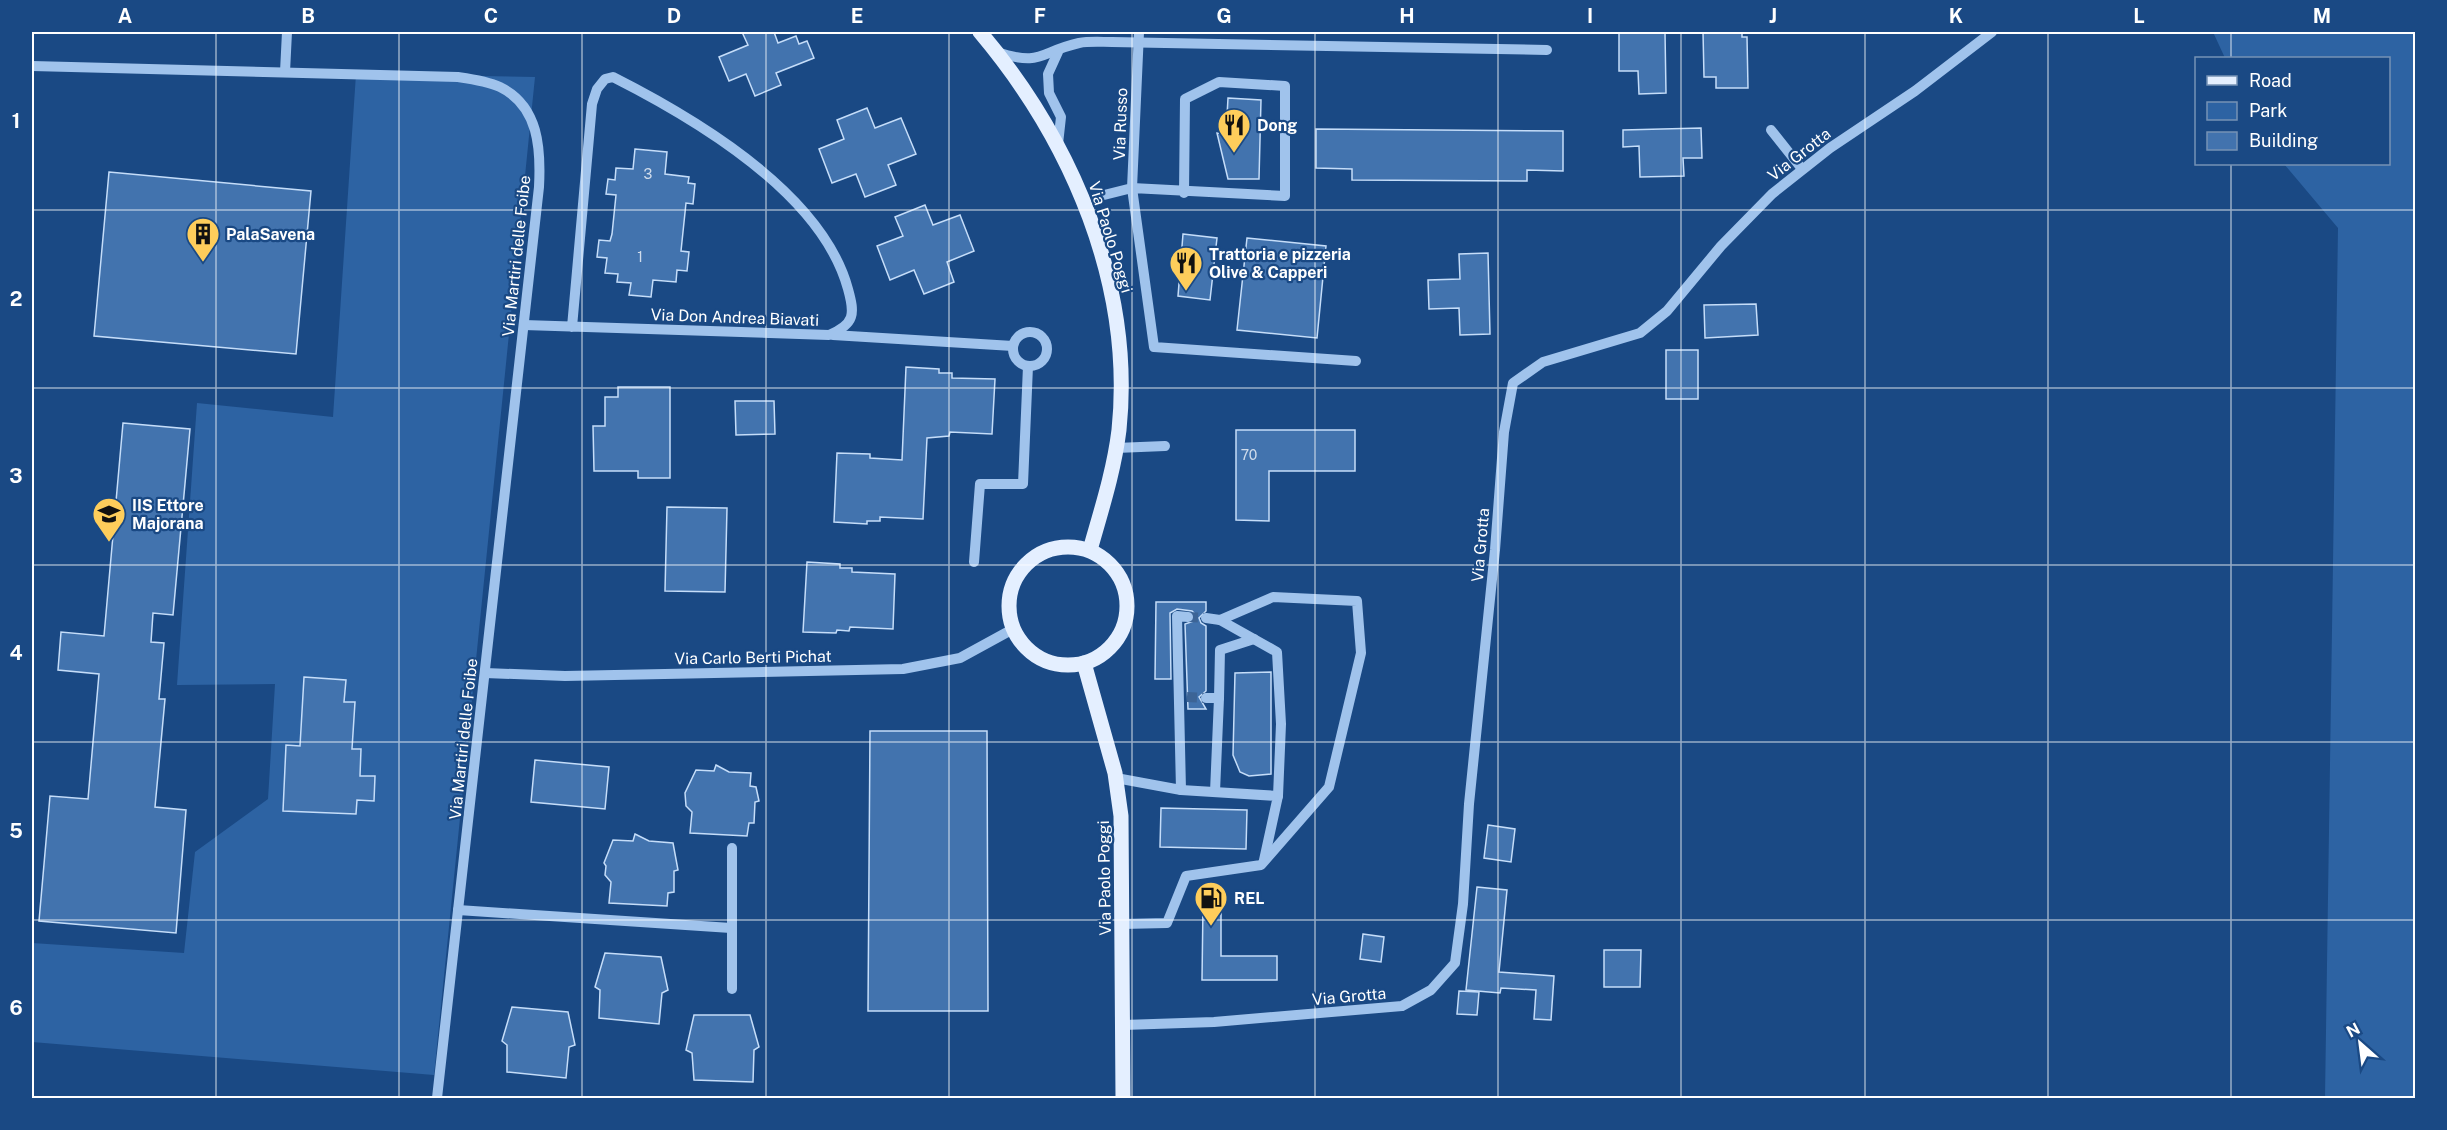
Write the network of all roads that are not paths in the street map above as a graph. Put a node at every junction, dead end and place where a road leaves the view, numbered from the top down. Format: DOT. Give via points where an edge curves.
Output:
graph roads {
  1 [pos="287,32"];
  2 [pos="980,32"];
  3 [pos="1992,32"];
  4 [pos="1139,37"];
  5 [pos="1547,50"];
  6 [pos="997,52"];
  7 [pos="1058,52"];
  8 [pos="32,66"];
  9 [pos="285,72"];
  10 [pos="1771,130"];
  11 [pos="1058,144"];
  12 [pos="1802,170"];
  13 [pos="1132,188"];
  14 [pos="1184,193"];
  15 [pos="1104,195"];
  16 [pos="524,325"];
  17 [pos="572,327"];
  18 [pos="829,335"];
  19 [pos="1013,346"];
  20 [pos="1356,361"];
  21 [pos="1028,366"];
  22 [pos="1165,446"];
  23 [pos="1116,448"];
  24 [pos="1090,550"];
  25 [pos="974,562"];
  26 [pos="1188,617"];
  27 [pos="1206,618"];
  28 [pos="1220,620"];
  29 [pos="1013,629"];
  30 [pos="1254,639"];
  31 [pos="1084,663"];
  32 [pos="485,673"];
  33 [pos="1206,698"];
  34 [pos="1219,698"];
  35 [pos="1116,778"];
  36 [pos="1181,790"];
  37 [pos="1215,792"];
  38 [pos="1278,796"];
  39 [pos="732,848"];
  40 [pos="1263,863"];
  41 [pos="458,910"];
  42 [pos="1122,924"];
  43 [pos="731,928"];
  44 [pos="732,989"];
  45 [pos="1123,1025"];
  46 [pos="437,1098"];
  47 [pos="1123,1098"];
  1 -- 9 [label="street"];
  2 -- 6 [label="main road, Via Paolo Poggi"];
  3 -- 12 [label="street, Via Grotta"];
  4 -- 5 [label="street"];
  4 -- 7 [label="street" via="1080,43"];
  4 -- 13 [label="street, Via Russo"];
  6 -- 7 [label="street" via="1020,60"];
  6 -- 11 [label="main road, Via Paolo Poggi"];
  7 -- 11 [label="street" via="1048,74 1049,93 1061,117"];
  8 -- 9 [label="street, Via Martiri delle Foibe"];
  9 -- 16 [label="street, Via Martiri delle Foibe" via="458,77 501,87 525,109 534,126 540,153"];
  10 -- 12 [label="street"];
  11 -- 23 [label="main road, Via Paolo Poggi" via="1089,216 1114,308 1120,391"];
  12 -- 45 [label="street, Via Grotta" via="1720,246 1667,311 1640,333 1544,362 1513,383 1504,432 1455,963 1431,990 1402,1006 1214,1022"];
  13 -- 14 [label="street"];
  13 -- 15 [label="street"];
  13 -- 20 [label="street, Via Russo" via="1154,347"];
  14 -- 14 [label="street" via="1285,196 1285,86 1218,82 1185,99"];
  16 -- 17 [label="street, Via Don Andrea Biavati"];
  16 -- 32 [label="street, Via Martiri delle Foibe"];
  17 -- 18 [label="street, Via Don Andrea Biavati"];
  17 -- 18 [label="street, Via Don Andrea Biavati" via="592,104 601,84 613,77 741,153 783,189 818,230 845,277 851,299 852,318 845,328"];
  18 -- 19 [label="street"];
  19 -- 21 [label="street" via="1016,359"];
  19 -- 21 [label="street" via="1016,338 1026,332 1037,333 1045,341 1045,357 1037,365"];
  21 -- 25 [label="street" via="1023,484 980,484"];
  22 -- 23 [label="street"];
  23 -- 24 [label="main road, Via Paolo Poggi"];
  24 -- 29 [label="main road" via="1071,546 1051,548 1033,557 1019,572 1011,590 1008,609"];
  24 -- 31 [label="main road" via="1113,566 1120,577 1127,609 1116,640"];
  26 -- 36 [label="street" via="1178,616 1183,698"];
  27 -- 28 [label="street"];
  28 -- 30 [label="street"];
  28 -- 40 [label="street" via="1273,597 1357,601 1362,653 1329,787"];
  29 -- 31 [label="main road" via="1020,641 1042,659 1055,664"];
  29 -- 32 [label="street, Via Carlo Berti Pichat" via="960,658 903,669 565,676"];
  30 -- 34 [label="street" via="1220,650"];
  30 -- 38 [label="street" via="1277,652 1281,724"];
  31 -- 35 [label="main road, Via Paolo Poggi"];
  32 -- 41 [label="street, Via Martiri delle Foibe"];
  33 -- 34 [label="street"];
  34 -- 37 [label="street"];
  35 -- 36 [label="street"];
  35 -- 42 [label="main road, Via Paolo Poggi" via="1121,816"];
  36 -- 37 [label="street"];
  37 -- 38 [label="street"];
  38 -- 40 [label="street"];
  39 -- 43 [label="street"];
  40 -- 42 [label="street" via="1186,876 1167,923"];
  41 -- 43 [label="street"];
  41 -- 46 [label="street, Via Martiri delle Foibe"];
  42 -- 45 [label="main road, Via Paolo Poggi"];
  43 -- 44 [label="street"];
  45 -- 47 [label="main road, Via Paolo Poggi"];
}
